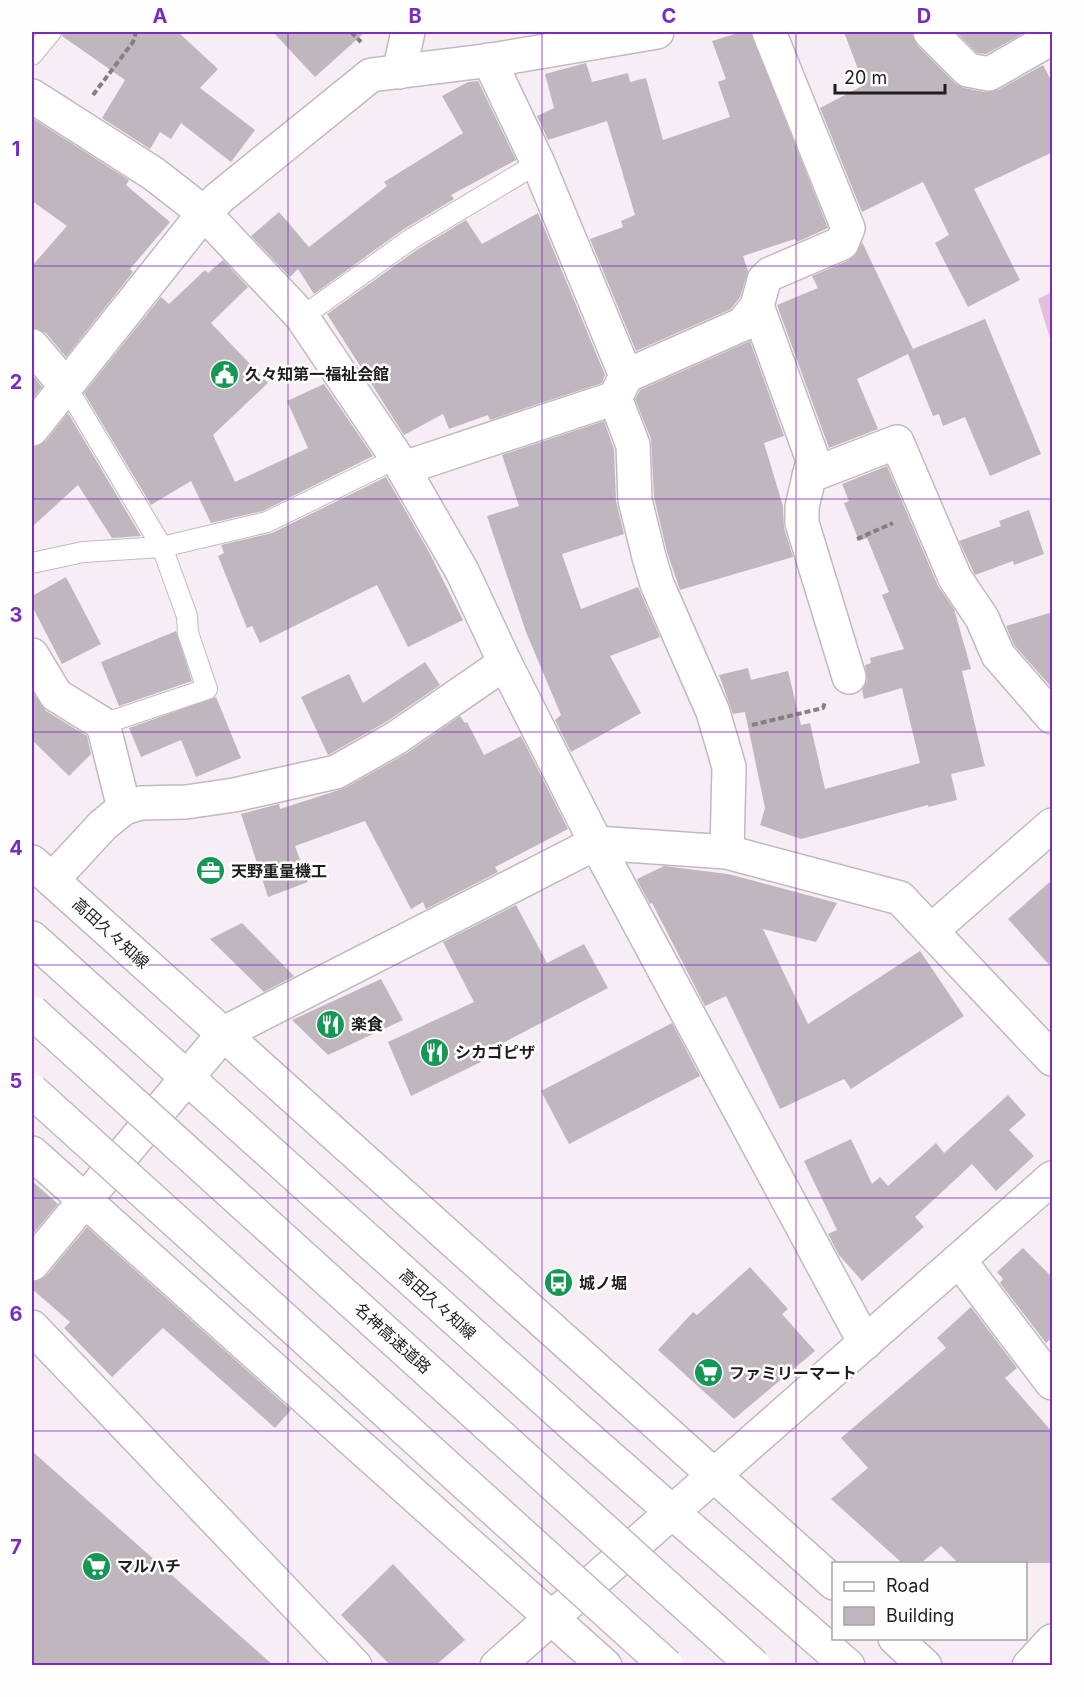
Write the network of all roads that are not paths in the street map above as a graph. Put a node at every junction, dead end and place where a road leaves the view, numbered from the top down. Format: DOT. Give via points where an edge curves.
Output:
graph roads {
  1 [pos="51,32"];
  2 [pos="408,32"];
  3 [pos="657,32"];
  4 [pos="769,32"];
  5 [pos="930,32"];
  6 [pos="1053,38"];
  7 [pos="32,55"];
  8 [pos="489,60"];
  9 [pos="399,72"];
  10 [pos="32,96"];
  11 [pos="538,163"];
  12 [pos="204,213"];
  13 [pos="757,306"];
  14 [pos="302,317"];
  15 [pos="32,346"];
  16 [pos="66,386"];
  17 [pos="620,387"];
  18 [pos="32,429"];
  19 [pos="401,463"];
  20 [pos="809,476"];
  21 [pos="162,547"];
  22 [pos="32,562"];
  23 [pos="32,655"];
  24 [pos="505,663"];
  25 [pos="849,677"];
  26 [pos="1053,717"];
  27 [pos="103,724"];
  28 [pos="124,808"];
  29 [pos="1053,825"];
  30 [pos="596,843"];
  31 [pos="727,852"];
  32 [pos="42,871"];
  33 [pos="931,931"];
  34 [pos="32,938"];
  35 [pos="32,1012"];
  36 [pos="224,1034"];
  37 [pos="1053,1059"];
  38 [pos="187,1078"];
  39 [pos="32,1091"];
  40 [pos="32,1153"];
  41 [pos="1053,1179"];
  42 [pos="83,1201"];
  43 [pos="959,1260"];
  44 [pos="32,1264"];
  45 [pos="32,1327"];
  46 [pos="865,1342"];
  47 [pos="1053,1383"];
  48 [pos="715,1476"];
  49 [pos="674,1513"];
  50 [pos="832,1581"];
  51 [pos="551,1619"];
  52 [pos="897,1640"];
  53 [pos="1053,1641"];
  54 [pos="355,1665"];
  55 [pos="497,1665"];
  56 [pos="605,1665"];
  57 [pos="667,1665"];
  58 [pos="754,1665"];
  59 [pos="848,1665"];
  60 [pos="925,1665"];
  61 [pos="1029,1665"];
  1 -- 7 [label="lane"];
  2 -- 9 [label="main road"];
  3 -- 8 [label="main road"];
  4 -- 13 [label="main road" via="848,228 842,243 770,274 764,280"];
  5 -- 6 [label="main road" via="968,70 989,74"];
  8 -- 9 [label="main road"];
  8 -- 11 [label="main road"];
  9 -- 12 [label="main road" via="371,75 360,82"];
  10 -- 12 [label="main road" via="154,174"];
  11 -- 14 [label="lane" via="411,238"];
  11 -- 17 [label="main road"];
  12 -- 14 [label="main road"];
  12 -- 16 [label="main road"];
  13 -- 17 [label="main road" via="743,324"];
  13 -- 20 [label="main road" via="810,450 813,460"];
  14 -- 19 [label="main road"];
  15 -- 16 [label="main road"];
  16 -- 18 [label="main road"];
  16 -- 21 [label="lane"];
  17 -- 19 [label="main road"];
  17 -- 31 [label="main road" via="633,445 635,500 649,557 720,733 729,767"];
  19 -- 21 [label="lane" via="267,522"];
  19 -- 24 [label="main road" via="462,571"];
  20 -- 25 [label="main road" via="802,523"];
  20 -- 26 [label="main road" via="897,442 955,578 982,618 998,655"];
  21 -- 22 [label="lane" via="83,552"];
  21 -- 27 [label="lane" via="207,689"];
  23 -- 27 [label="main road" via="56,695"];
  24 -- 28 [label="main road" via="396,738 336,772 234,795"];
  24 -- 30 [label="main road"];
  27 -- 28 [label="main road"];
  28 -- 32 [label="main road"];
  29 -- 33 [label="main road"];
  30 -- 31 [label="main road"];
  30 -- 36 [label="main road"];
  30 -- 46 [label="main road"];
  31 -- 33 [label="main road" via="900,898"];
  32 -- 36 [label="main road, 高田久々知線"];
  33 -- 37 [label="main road"];
  34 -- 38 [label="main road, 高田久々知線"];
  35 -- 58 [label="main road, 名神高速道路, bridge"];
  36 -- 38 [label="main road"];
  36 -- 48 [label="main road, 高田久々知線"];
  38 -- 42 [label="main road"];
  38 -- 49 [label="main road, 高田久々知線"];
  39 -- 57 [label="main road, bridge"];
  40 -- 42 [label="main road"];
  41 -- 43 [label="main road"];
  42 -- 44 [label="main road"];
  42 -- 51 [label="main road"];
  43 -- 46 [label="main road"];
  43 -- 47 [label="main road"];
  45 -- 54 [label="main road"];
  46 -- 48 [label="main road"];
  48 -- 49 [label="main road"];
  48 -- 50 [label="main road, 高田久々知線"];
  49 -- 51 [label="main road"];
  49 -- 59 [label="main road, 高田久々知線"];
  51 -- 55 [label="main road"];
  51 -- 56 [label="main road"];
  52 -- 60 [label="main road"];
  53 -- 61 [label="main road"];
}
